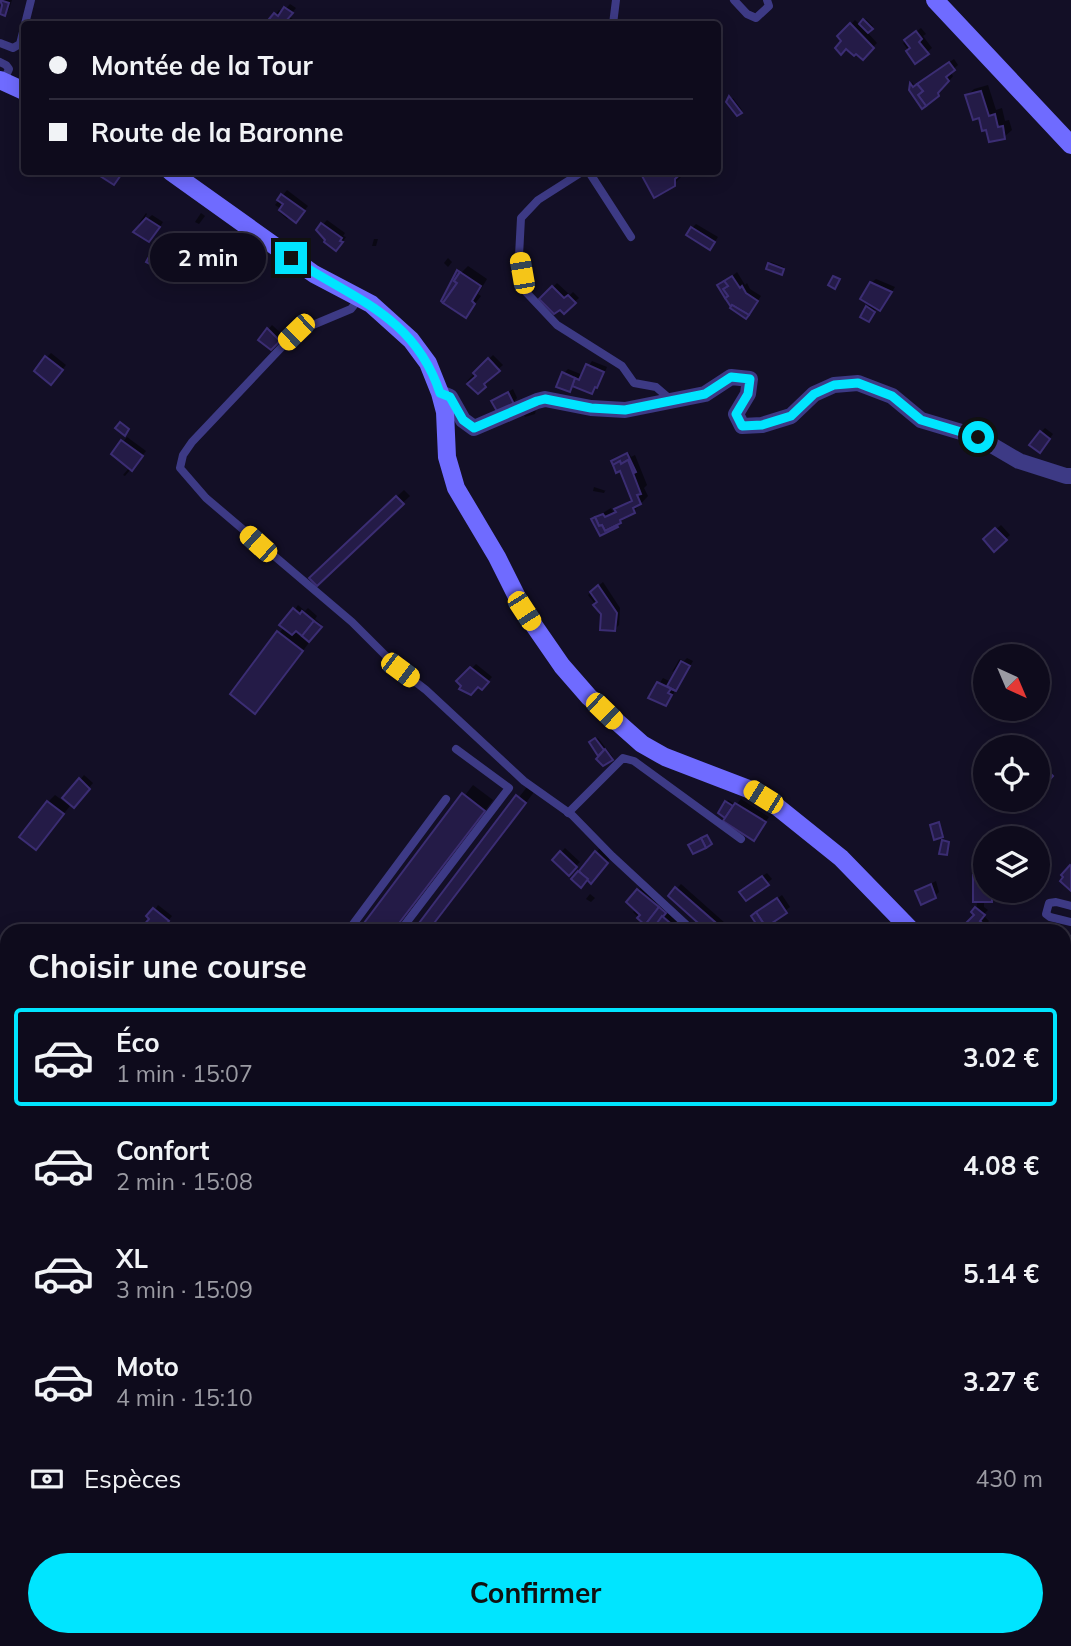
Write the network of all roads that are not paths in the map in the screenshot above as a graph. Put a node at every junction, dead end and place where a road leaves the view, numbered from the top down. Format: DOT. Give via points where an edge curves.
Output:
graph roads {
  1 [pos="31,0"];
  2 [pos="616,0"];
  3 [pos="734,0"];
  4 [pos="767,0"];
  5 [pos="935,0"];
  6 [pos="26,21"];
  7 [pos="613,21"];
  8 [pos="21,40"];
  9 [pos="0,43"];
  10 [pos="0,62"];
  11 [pos="2,81"];
  12 [pos="21,90"];
  13 [pos="1071,145"];
  14 [pos="175,175"];
  15 [pos="577,175"];
  16 [pos="591,175"];
  17 [pos="631,237"];
  18 [pos="360,298"];
  19 [pos="440,393"];
  20 [pos="673,401"];
  21 [pos="1071,476"];
  22 [pos="456,748"];
  23 [pos="446,799"];
  24 [pos="568,813"];
  25 [pos="741,839"];
  26 [pos="1071,906"];
  27 [pos="1071,922"];
  28 [pos="353,924"];
  29 [pos="405,924"];
  30 [pos="686,924"];
  31 [pos="905,924"];
  1 -- 6 [label="lane"];
  2 -- 7 [label="lane"];
  3 -- 4 [label="lane" via="757,18 769,6"];
  5 -- 13 [label="main road"];
  8 -- 9 [label="lane" via="13,48"];
  10 -- 11 [label="lane" via="9,69"];
  11 -- 12 [label="main road"];
  14 -- 18 [label="main road" via="303,266"];
  15 -- 20 [label="lane" via="538,200 522,218 519,256 525,291 557,325 622,366 634,383 656,387"];
  16 -- 17 [label="lane"];
  18 -- 19 [label="main road" via="411,340 428,363"];
  18 -- 24 [label="lane" via="351,309 296,332 192,442 180,468 205,498 352,622 524,781"];
  19 -- 20 [label="street" via="450,397 463,420 474,428 545,399 625,410"];
  19 -- 31 [label="main road" via="447,457 456,488 524,611 589,697 642,744 751,790 775,805 849,866"];
  20 -- 21 [label="street" via="705,394 731,377 750,379 748,394 736,414 742,426 762,425 791,416 814,394 834,385 858,383 892,396 921,420 978,437 1019,461"];
  22 -- 29 [label="lane" via="509,788"];
  23 -- 28 [label="lane"];
  24 -- 25 [label="lane" via="623,758 634,761"];
  24 -- 30 [label="lane"];
  26 -- 27 [label="lane" via="1049,903 1045,914"];
}
